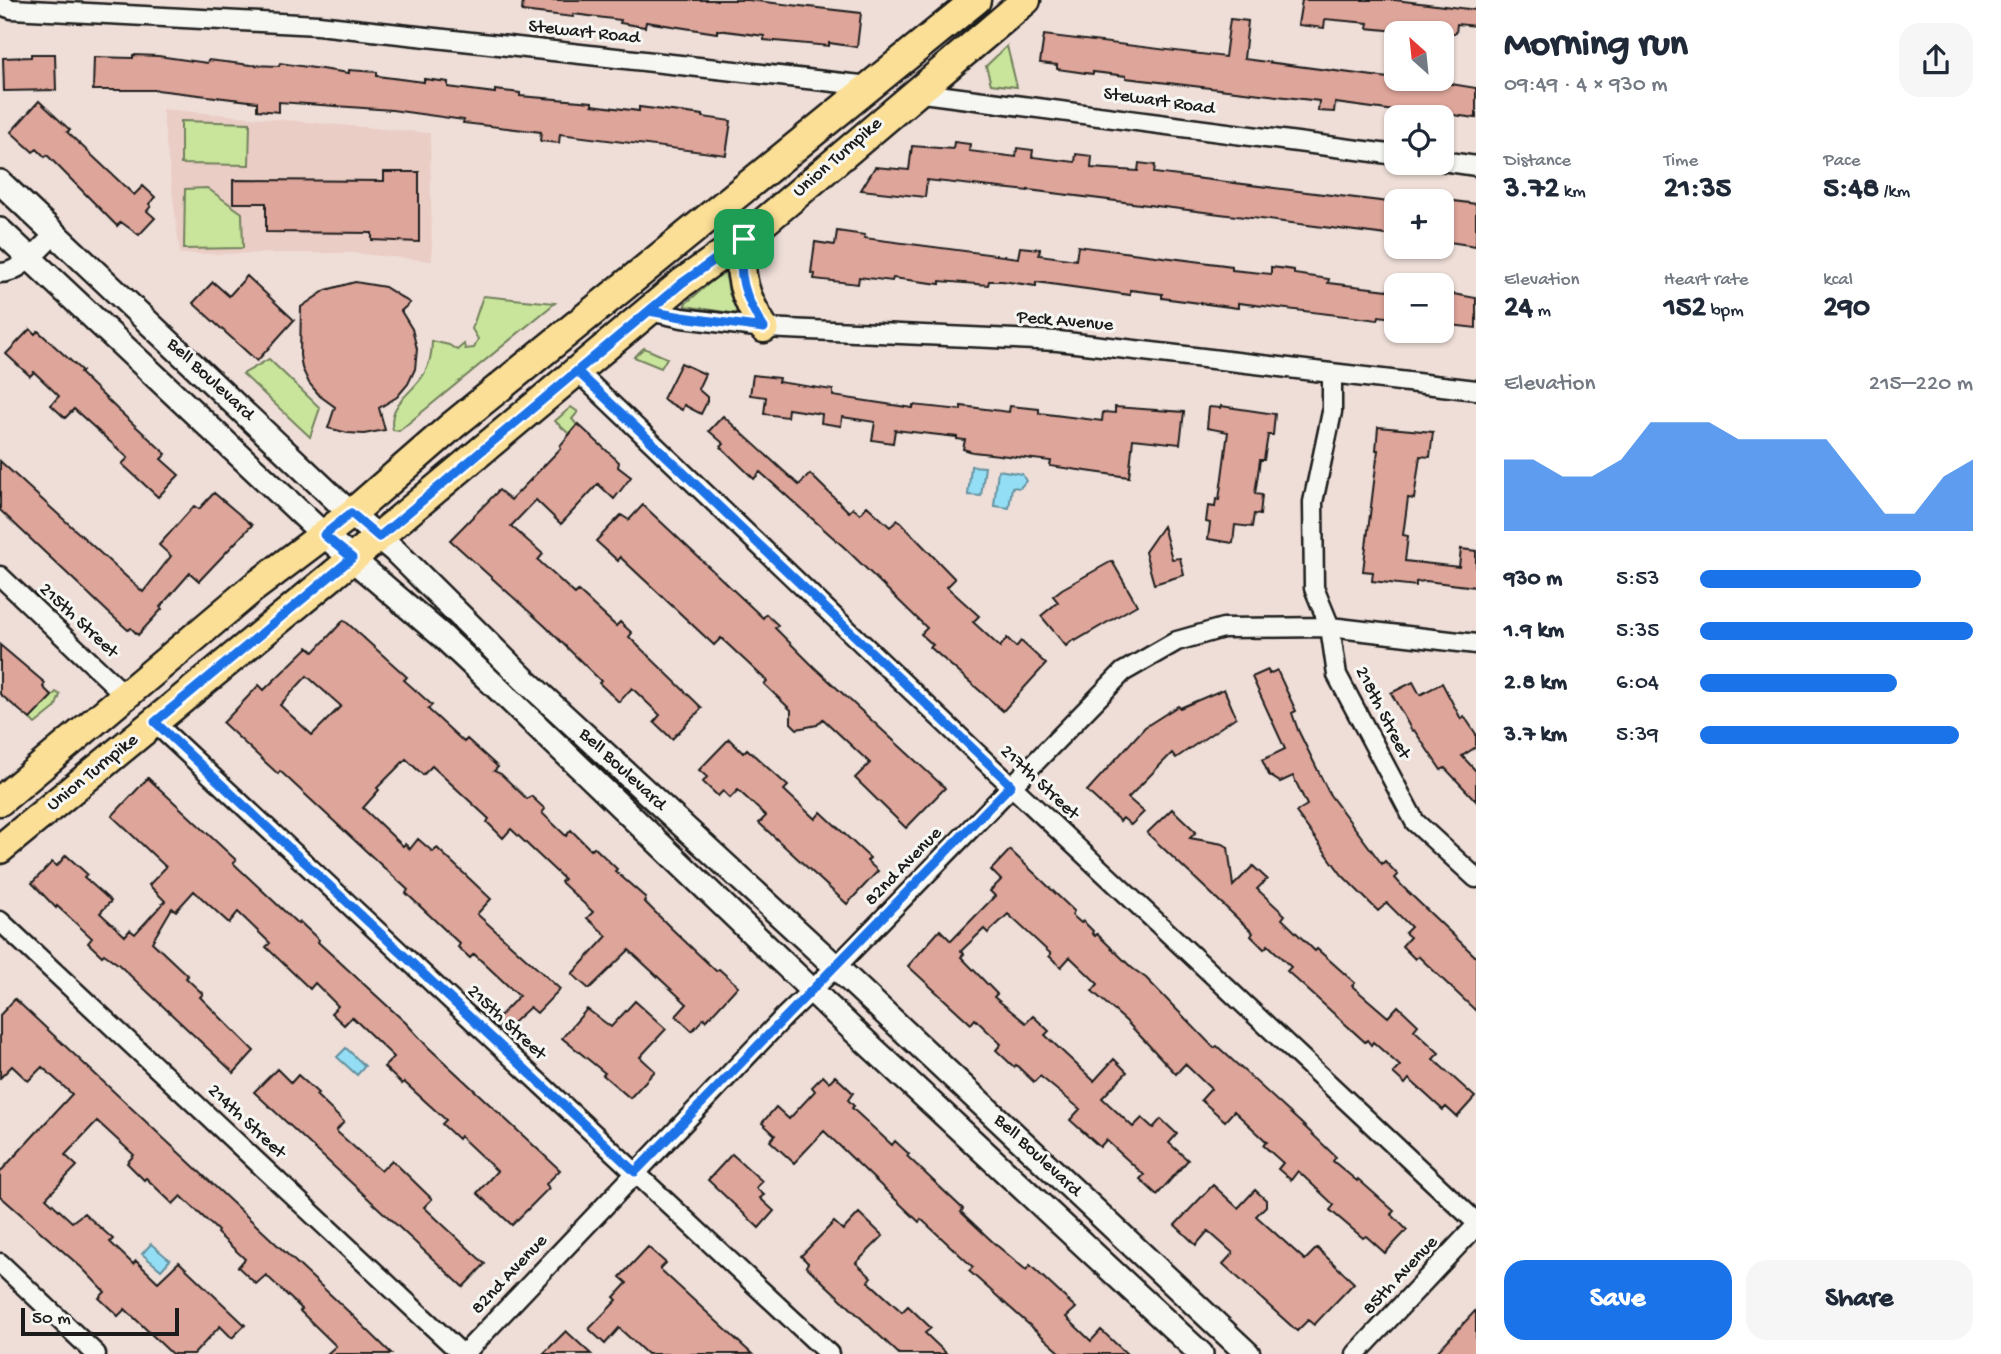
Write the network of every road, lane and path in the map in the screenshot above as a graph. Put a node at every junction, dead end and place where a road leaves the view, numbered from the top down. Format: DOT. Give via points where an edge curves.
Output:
graph roads {
  1 [pos="976,0"];
  2 [pos="1026,0"];
  3 [pos="0,5"];
  4 [pos="870,86"];
  5 [pos="915,92"];
  6 [pos="1384,153"];
  7 [pos="1454,163"];
  8 [pos="1476,166"];
  9 [pos="0,182"];
  10 [pos="0,230"];
  11 [pos="55,234"];
  12 [pos="744,239"];
  13 [pos="30,258"];
  14 [pos="0,273"];
  15 [pos="649,311"];
  16 [pos="764,328"];
  17 [pos="577,371"];
  18 [pos="1332,373"];
  19 [pos="1476,390"];
  20 [pos="351,513"];
  21 [pos="324,535"];
  22 [pos="379,537"];
  23 [pos="352,558"];
  24 [pos="0,576"];
  25 [pos="1331,627"];
  26 [pos="1476,644"];
  27 [pos="126,696"];
  28 [pos="155,722"];
  29 [pos="1011,785"];
  30 [pos="0,801"];
  31 [pos="0,849"];
  32 [pos="1476,878"];
  33 [pos="0,921"];
  34 [pos="836,967"];
  35 [pos="811,990"];
  36 [pos="635,1172"];
  37 [pos="1476,1224"];
  38 [pos="0,1263"];
  39 [pos="96,1354"];
  40 [pos="463,1354"];
  41 [pos="829,1354"];
  42 [pos="1201,1354"];
  43 [pos="1248,1354"];
  44 [pos="1356,1354"];
  1 -- 4 [label="main road, Union Turnpike"];
  2 -- 5 [label="main road, Union Turnpike"];
  3 -- 4 [label="street, Stewart Road" via="318,25"];
  4 -- 20 [label="main road, Union Turnpike"];
  5 -- 6 [label="street, Stewart Road"];
  5 -- 12 [label="main road, Union Turnpike"];
  7 -- 8 [label="street"];
  9 -- 11 [label="street, Bell Boulevard"];
  10 -- 13 [label="street, Bell Boulevard"];
  11 -- 13 [label="street"];
  11 -- 20 [label="street, Bell Boulevard"];
  12 -- 15 [label="main road, Union Turnpike"];
  12 -- 16 [label="main road" via="741,280"];
  13 -- 14 [label="street"];
  13 -- 21 [label="street, Bell Boulevard"];
  15 -- 16 [label="street, Peck Avenue"];
  15 -- 17 [label="main road, Union Turnpike"];
  16 -- 18 [label="street, Peck Avenue" via="1058,341"];
  17 -- 22 [label="main road, Union Turnpike"];
  17 -- 29 [label="street, 217th Street"];
  18 -- 19 [label="street, Peck Avenue"];
  18 -- 25 [label="street, 218th Street" via="1332,412 1313,502 1314,588"];
  20 -- 21 [label="main road, Union Turnpike"];
  20 -- 22 [label="street, Bell Boulevard"];
  21 -- 23 [label="street, Bell Boulevard"];
  21 -- 27 [label="main road, Union Turnpike"];
  22 -- 23 [label="main road, Union Turnpike"];
  22 -- 34 [label="street, Bell Boulevard" via="525,680"];
  23 -- 28 [label="main road, Union Turnpike"];
  23 -- 35 [label="street, Bell Boulevard" via="441,635"];
  24 -- 27 [label="street, 215th Street"];
  25 -- 26 [label="street, 82nd Avenue"];
  25 -- 29 [label="street, 82nd Avenue" via="1223,628 1177,641 1123,672"];
  25 -- 32 [label="street, 218th Street" via="1337,675 1415,822"];
  27 -- 30 [label="main road, Union Turnpike"];
  28 -- 31 [label="main road, Union Turnpike"];
  28 -- 36 [label="street, 215th Street"];
  29 -- 34 [label="street, 82nd Avenue"];
  29 -- 37 [label="street, 217th Street"];
  33 -- 40 [label="street, 214th Street"];
  34 -- 35 [label="street, 82nd Avenue"];
  34 -- 43 [label="street, Bell Boulevard"];
  35 -- 36 [label="street, 82nd Avenue"];
  35 -- 42 [label="street, Bell Boulevard"];
  36 -- 40 [label="street, 82nd Avenue"];
  36 -- 41 [label="street, 215th Street"];
  37 -- 44 [label="street, 85th Avenue"];
  38 -- 39 [label="street"];
}
